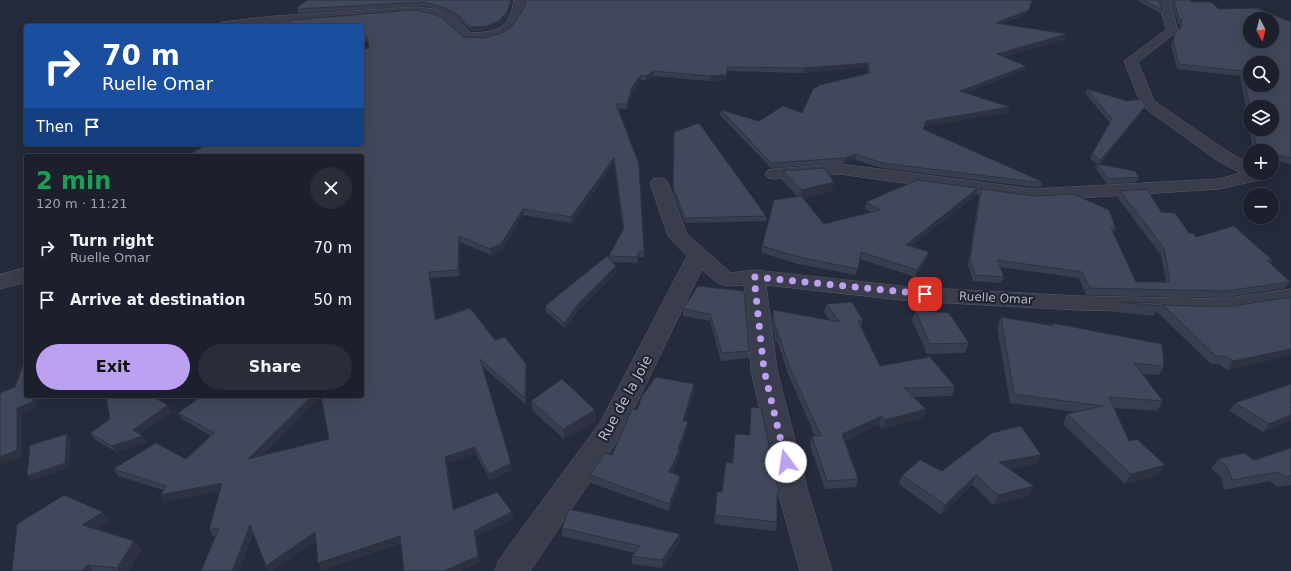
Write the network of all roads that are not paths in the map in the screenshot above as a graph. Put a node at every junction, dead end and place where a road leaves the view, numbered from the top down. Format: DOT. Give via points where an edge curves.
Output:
graph roads {
  1 [pos="520,0"];
  2 [pos="1164,0"];
  3 [pos="240,24"];
  4 [pos="1243,168"];
  5 [pos="774,174"];
  6 [pos="1243,178"];
  7 [pos="659,183"];
  8 [pos="698,255"];
  9 [pos="24,276"];
  10 [pos="754,277"];
  11 [pos="0,282"];
  12 [pos="1291,296"];
  13 [pos="511,571"];
  14 [pos="816,571"];
  1 -- 3 [label="street" via="514,20 496,35 468,37 451,17 433,11 415,10"];
  2 -- 4 [label="street" via="1172,31 1131,61 1147,103 1224,158"];
  5 -- 6 [label="street" via="840,169 1033,195 1219,184"];
  7 -- 8 [label="street, Ruelle Omar" via="678,236"];
  8 -- 10 [label="street, Ruelle Omar" via="726,280"];
  8 -- 13 [label="street, Rue de la Joie" via="611,428"];
  9 -- 11 [label="street"];
  10 -- 12 [label="street, Ruelle Omar" via="910,294 1078,303 1221,306"];
  10 -- 14 [label="street" via="764,370 793,492"];
}
